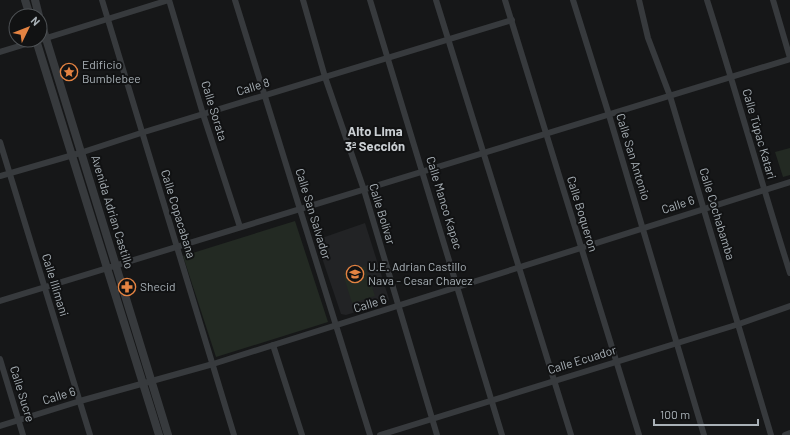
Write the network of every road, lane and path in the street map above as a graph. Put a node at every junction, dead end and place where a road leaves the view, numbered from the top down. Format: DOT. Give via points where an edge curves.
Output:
graph roads {
  1 [pos="102,0"];
  2 [pos="169,0"];
  3 [pos="235,0"];
  4 [pos="302,0"];
  5 [pos="370,0"];
  6 [pos="436,0"];
  7 [pos="505,0"];
  8 [pos="573,0"];
  9 [pos="639,0"];
  10 [pos="708,0"];
  11 [pos="772,0"];
  12 [pos="107,19"];
  13 [pos="512,20"];
  14 [pos="48,37"];
  15 [pos="448,39"];
  16 [pos="13,48"];
  17 [pos="42,48"];
  18 [pos="0,52"];
  19 [pos="388,57"];
  20 [pos="790,59"];
  21 [pos="325,77"];
  22 [pos="732,77"];
  23 [pos="264,95"];
  24 [pos="670,96"];
  25 [pos="203,114"];
  26 [pos="609,114"];
  27 [pos="141,133"];
  28 [pos="546,134"];
  29 [pos="0,142"];
  30 [pos="484,153"];
  31 [pos="76,154"];
  32 [pos="423,172"];
  33 [pos="9,173"];
  34 [pos="0,176"];
  35 [pos="790,182"];
  36 [pos="364,190"];
  37 [pos="764,190"];
  38 [pos="704,208"];
  39 [pos="300,209"];
  40 [pos="240,228"];
  41 [pos="643,228"];
  42 [pos="177,248"];
  43 [pos="581,249"];
  44 [pos="112,267"];
  45 [pos="518,268"];
  46 [pos="790,273"];
  47 [pos="457,286"];
  48 [pos="44,288"];
  49 [pos="0,301"];
  50 [pos="399,306"];
  51 [pos="790,306"];
  52 [pos="739,324"];
  53 [pos="336,326"];
  54 [pos="677,342"];
  55 [pos="274,345"];
  56 [pos="0,359"];
  57 [pos="616,362"];
  58 [pos="212,364"];
  59 [pos="554,380"];
  60 [pos="152,382"];
  61 [pos="143,384"];
  62 [pos="491,400"];
  63 [pos="80,401"];
  64 [pos="432,418"];
  65 [pos="19,420"];
  66 [pos="0,426"];
  67 [pos="790,433"];
  68 [pos="23,435"];
  69 [pos="90,435"];
  70 [pos="159,435"];
  71 [pos="168,435"];
  72 [pos="234,435"];
  73 [pos="302,435"];
  74 [pos="370,435"];
  75 [pos="380,435"];
  76 [pos="437,435"];
  77 [pos="502,435"];
  78 [pos="571,435"];
  79 [pos="639,435"];
  80 [pos="704,435"];
  81 [pos="771,435"];
  82 [pos="785,435"];
  1 -- 12 [label="street, Calle Copacabana"];
  2 -- 12 [label="street"];
  2 -- 25 [label="street, Calle Sorata"];
  3 -- 23 [label="street, Calle San Salvador"];
  4 -- 21 [label="street, Calle Bolívar"];
  5 -- 19 [label="street, Calle Manco Kapac"];
  6 -- 15 [label="street"];
  7 -- 13 [label="street, Calle Boqueron"];
  8 -- 26 [label="street, Calle San Antonio"];
  9 -- 24 [label="street, Calle Cochabamba" via="648,38"];
  10 -- 22 [label="street, Calle Túpac Katari"];
  11 -- 20 [label="street"];
  12 -- 14 [label="street"];
  12 -- 27 [label="street, Calle Copacabana"];
  13 -- 15 [label="street, Calle 8"];
  13 -- 28 [label="street, Calle Boqueron"];
  15 -- 19 [label="street, Calle 8"];
  15 -- 30 [label="street"];
  16 -- 18 [label="street"];
  17 -- 31 [label="street, Avenida Adrian Castillo"];
  19 -- 21 [label="street, Calle 8"];
  19 -- 32 [label="street, Calle Manco Kapac"];
  20 -- 22 [label="street"];
  21 -- 23 [label="street, Calle 8"];
  21 -- 36 [label="street, Calle Bolívar"];
  22 -- 24 [label="street"];
  22 -- 37 [label="street, Calle Túpac Katari"];
  23 -- 25 [label="street, Calle 8"];
  23 -- 39 [label="street, Calle San Salvador"];
  24 -- 26 [label="street"];
  24 -- 38 [label="street, Calle Cochabamba"];
  25 -- 27 [label="street, Calle 8"];
  25 -- 40 [label="street, Calle Sorata"];
  26 -- 28 [label="street"];
  26 -- 41 [label="street, Calle San Antonio"];
  27 -- 31 [label="street, Calle 8"];
  27 -- 42 [label="street, Calle Copacabana"];
  28 -- 30 [label="street"];
  28 -- 43 [label="street, Calle Boqueron"];
  29 -- 33 [label="street, Calle Illimani"];
  30 -- 32 [label="street"];
  30 -- 45 [label="street"];
  31 -- 33 [label="street, Calle 8"];
  31 -- 44 [label="street, Avenida Adrian Castillo"];
  32 -- 36 [label="street"];
  32 -- 47 [label="street, Calle Manco Kapac"];
  33 -- 34 [label="street, Calle 8"];
  33 -- 48 [label="street, Calle Illimani"];
  35 -- 37 [label="street, Calle 6"];
  36 -- 39 [label="street"];
  36 -- 50 [label="street, Calle Bolívar"];
  37 -- 38 [label="street, Calle 6"];
  37 -- 46 [label="street, Calle Túpac Katari"];
  38 -- 41 [label="street, Calle 6"];
  38 -- 52 [label="street, Calle Cochabamba"];
  39 -- 40 [label="street"];
  39 -- 53 [label="street, Calle San Salvador"];
  40 -- 42 [label="street"];
  41 -- 43 [label="street, Calle 6"];
  41 -- 54 [label="street, Calle San Antonio"];
  42 -- 44 [label="street"];
  42 -- 58 [label="street, Calle Copacabana"];
  43 -- 45 [label="street, Calle 6"];
  43 -- 57 [label="street, Calle Boqueron"];
  44 -- 48 [label="street"];
  44 -- 60 [label="street, Avenida Adrian Castillo"];
  44 -- 61 [label="street, Avenida Adrian Castillo"];
  45 -- 47 [label="street, Calle 6"];
  45 -- 59 [label="street"];
  47 -- 50 [label="street, Calle 6"];
  47 -- 62 [label="street, Calle Manco Kapac"];
  48 -- 49 [label="street"];
  48 -- 63 [label="street, Calle Illimani"];
  50 -- 53 [label="street, Calle 6"];
  50 -- 64 [label="street, Calle Bolívar"];
  51 -- 52 [label="street, Calle Ecuador"];
  52 -- 54 [label="street, Calle Ecuador"];
  52 -- 81 [label="street, Calle Cochabamba"];
  53 -- 55 [label="street, Calle 6"];
  53 -- 74 [label="street, Calle San Salvador"];
  54 -- 57 [label="street, Calle Ecuador"];
  54 -- 80 [label="street, Calle San Antonio"];
  55 -- 58 [label="street, Calle 6"];
  55 -- 73 [label="street"];
  56 -- 65 [label="street, Calle Sucre"];
  57 -- 59 [label="street, Calle Ecuador"];
  57 -- 79 [label="street, Calle Boqueron"];
  58 -- 60 [label="street, Calle 6"];
  58 -- 72 [label="street, Calle Copacabana"];
  59 -- 62 [label="street, Calle Ecuador"];
  59 -- 78 [label="street"];
  60 -- 61 [label="street, Calle 6"];
  60 -- 71 [label="street, Avenida Adrian Castillo"];
  61 -- 63 [label="street, Calle 6"];
  61 -- 70 [label="street, Avenida Adrian Castillo"];
  62 -- 64 [label="street, Calle Ecuador"];
  62 -- 77 [label="street, Calle Manco Kapac"];
  63 -- 65 [label="street, Calle 6"];
  63 -- 69 [label="street, Calle Illimani"];
  64 -- 75 [label="street, Calle Ecuador"];
  64 -- 76 [label="street, Calle Bolívar"];
  65 -- 66 [label="street, Calle 6"];
  65 -- 68 [label="street, Calle Sucre"];
  67 -- 82 [label="street"];
}
